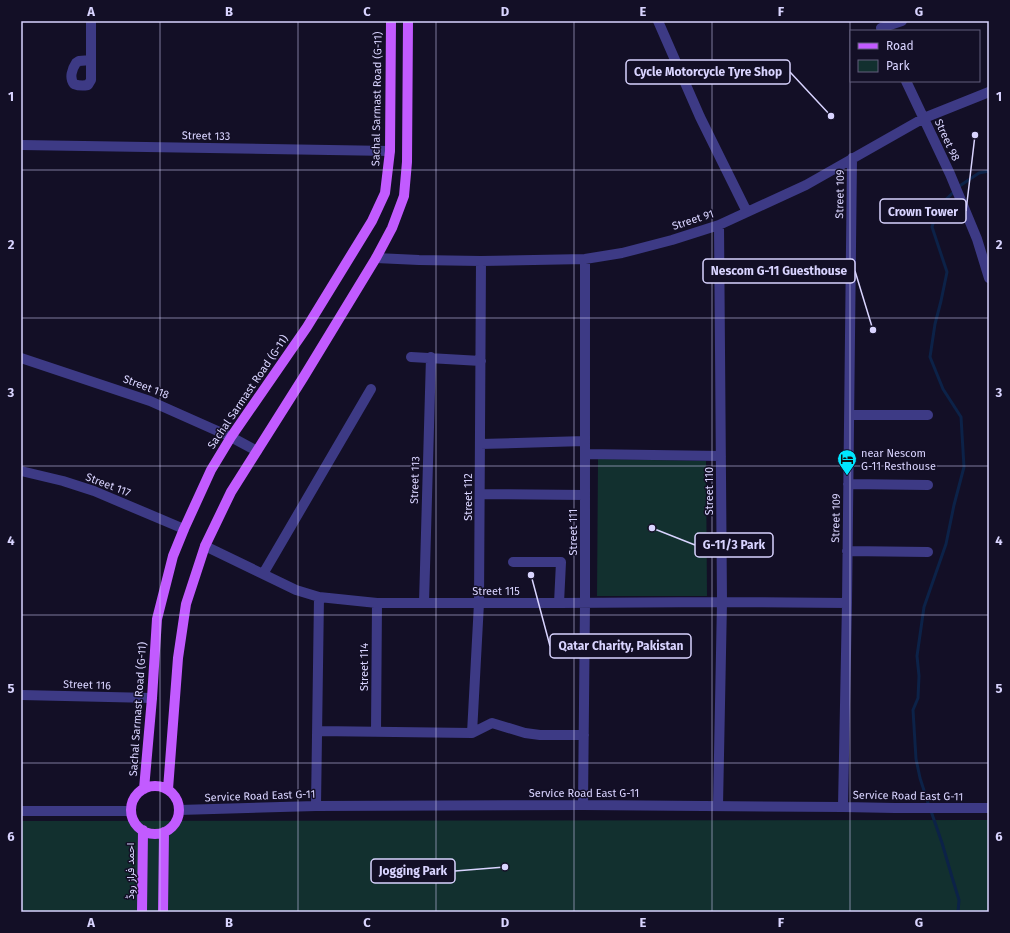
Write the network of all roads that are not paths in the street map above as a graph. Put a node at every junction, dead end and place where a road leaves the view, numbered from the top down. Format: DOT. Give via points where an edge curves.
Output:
graph roads {
  1 [pos="91,21"];
  2 [pos="391,21"];
  3 [pos="408,21"];
  4 [pos="658,21"];
  5 [pos="902,21"];
  6 [pos="881,27"];
  7 [pos="91,60"];
  8 [pos="906,82"];
  9 [pos="989,92"];
  10 [pos="924,118"];
  11 [pos="21,145"];
  12 [pos="390,151"];
  13 [pos="852,158"];
  14 [pos="747,212"];
  15 [pos="719,225"];
  16 [pos="376,258"];
  17 [pos="585,259"];
  18 [pos="481,261"];
  19 [pos="989,278"];
  20 [pos="411,357"];
  21 [pos="21,358"];
  22 [pos="431,358"];
  23 [pos="480,361"];
  24 [pos="371,389"];
  25 [pos="849,414"];
  26 [pos="928,415"];
  27 [pos="231,437"];
  28 [pos="585,441"];
  29 [pos="480,444"];
  30 [pos="257,451"];
  31 [pos="585,454"];
  32 [pos="721,456"];
  33 [pos="21,472"];
  34 [pos="848,484"];
  35 [pos="928,485"];
  36 [pos="480,494"];
  37 [pos="585,495"];
  38 [pos="184,529"];
  39 [pos="205,546"];
  40 [pos="848,552"];
  41 [pos="928,552"];
  42 [pos="513,562"];
  43 [pos="263,574"];
  44 [pos="319,597"];
  45 [pos="722,602"];
  46 [pos="377,603"];
  47 [pos="424,603"];
  48 [pos="479,603"];
  49 [pos="559,603"];
  50 [pos="585,603"];
  51 [pos="847,603"];
  52 [pos="21,695"];
  53 [pos="152,698"];
  54 [pos="317,731"];
  55 [pos="376,732"];
  56 [pos="472,732"];
  57 [pos="584,735"];
  58 [pos="144,789"];
  59 [pos="168,790"];
  60 [pos="583,805"];
  61 [pos="316,806"];
  62 [pos="718,806"];
  63 [pos="843,807"];
  64 [pos="989,808"];
  65 [pos="179,810"];
  66 [pos="21,811"];
  67 [pos="131,811"];
  68 [pos="142,830"];
  69 [pos="164,832"];
  70 [pos="142,912"];
  71 [pos="163,912"];
  1 -- 7 [label="street"];
  2 -- 12 [label="main road, Sachal Sarmast Road (G-11)"];
  3 -- 16 [label="main road" via="407,162 404,196 392,228"];
  4 -- 14 [label="street" via="700,117"];
  5 -- 6 [label="street"];
  8 -- 10 [label="street, Street 98"];
  9 -- 10 [label="street, Street 91"];
  10 -- 13 [label="street, Street 91"];
  10 -- 19 [label="street, Street 98" via="977,239"];
  11 -- 12 [label="street, Street 133"];
  12 -- 27 [label="main road, Sachal Sarmast Road (G-11)" via="385,192 372,221 307,327"];
  13 -- 14 [label="street, Street 91" via="806,185"];
  13 -- 25 [label="street, Street 109"];
  14 -- 15 [label="street, Street 91"];
  15 -- 17 [label="street, Street 91" via="622,253"];
  15 -- 32 [label="street, Street 110"];
  16 -- 18 [label="street, Street 91"];
  16 -- 30 [label="main road"];
  17 -- 18 [label="street, Street 91"];
  17 -- 28 [label="street, Street 111"];
  18 -- 23 [label="street, Street 112"];
  20 -- 22 [label="street"];
  21 -- 27 [label="street, Street 118" via="150,401"];
  22 -- 23 [label="street"];
  22 -- 47 [label="street, Street 113"];
  23 -- 29 [label="street, Street 112"];
  24 -- 43 [label="street"];
  25 -- 26 [label="street"];
  25 -- 34 [label="street, Street 109"];
  27 -- 30 [label="street, Street 118"];
  27 -- 38 [label="main road, Sachal Sarmast Road (G-11)" via="211,470"];
  28 -- 29 [label="street"];
  28 -- 31 [label="street, Street 111"];
  29 -- 36 [label="street, Street 112"];
  30 -- 39 [label="main road" via="231,492"];
  31 -- 32 [label="street"];
  31 -- 37 [label="street, Street 111"];
  32 -- 45 [label="street, Street 110"];
  33 -- 38 [label="street, Street 117" via="94,491"];
  34 -- 35 [label="street"];
  34 -- 40 [label="street, Street 109"];
  36 -- 37 [label="street"];
  36 -- 48 [label="street, Street 112"];
  37 -- 50 [label="street, Street 111"];
  38 -- 53 [label="main road, Sachal Sarmast Road (G-11)" via="173,556 157,619"];
  39 -- 43 [label="street, Street 115"];
  39 -- 59 [label="main road" via="186,604 178,658"];
  40 -- 41 [label="street"];
  40 -- 51 [label="street, Street 109"];
  42 -- 49 [label="street" via="561,562"];
  43 -- 44 [label="street, Street 115" via="296,590"];
  44 -- 46 [label="street, Street 115"];
  44 -- 54 [label="street"];
  45 -- 50 [label="street, Street 115"];
  45 -- 51 [label="street, Street 115"];
  45 -- 62 [label="street, Street 110"];
  46 -- 47 [label="street, Street 115"];
  46 -- 55 [label="street, Street 114"];
  47 -- 48 [label="street, Street 115"];
  48 -- 49 [label="street, Street 115"];
  48 -- 56 [label="street, Street 112"];
  49 -- 50 [label="street, Street 115"];
  50 -- 57 [label="street, Street 111"];
  51 -- 63 [label="street, Street 109"];
  52 -- 53 [label="street, Street 116"];
  53 -- 58 [label="main road, Sachal Sarmast Road (G-11)"];
  54 -- 55 [label="street"];
  54 -- 61 [label="street"];
  55 -- 56 [label="street"];
  56 -- 57 [label="street" via="492,723 540,735"];
  57 -- 60 [label="street, Street 111"];
  58 -- 59 [label="main road" via="160,786"];
  58 -- 67 [label="main road" via="133,801"];
  59 -- 65 [label="main road" via="178,802"];
  60 -- 61 [label="street, Service Road East G-11"];
  60 -- 62 [label="street, Service Road East G-11"];
  61 -- 65 [label="street, Service Road East G-11"];
  62 -- 63 [label="street, Service Road East G-11"];
  63 -- 64 [label="street, Service Road East G-11"];
  65 -- 69 [label="main road" via="175,824"];
  66 -- 67 [label="street"];
  67 -- 68 [label="main road"];
  68 -- 69 [label="main road" via="156,834"];
  68 -- 70 [label="main road, احمد فراز روڈ"];
  69 -- 71 [label="main road"];
}
